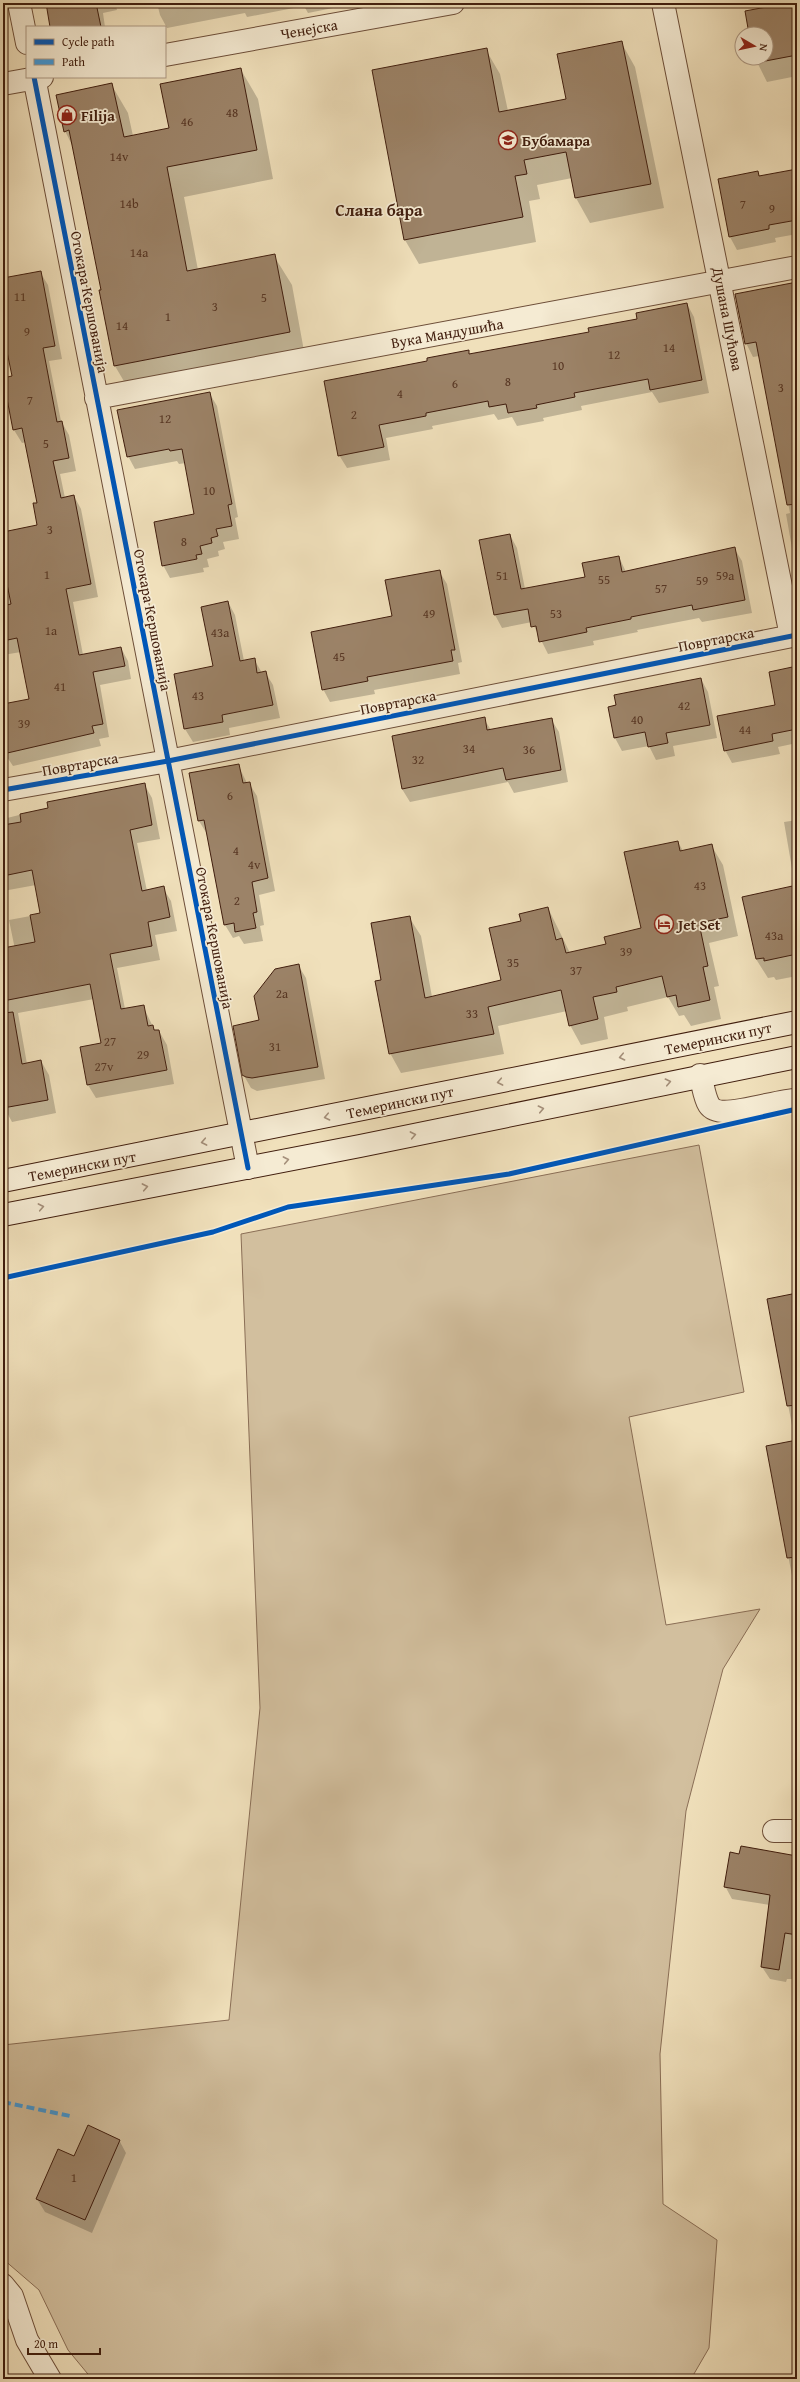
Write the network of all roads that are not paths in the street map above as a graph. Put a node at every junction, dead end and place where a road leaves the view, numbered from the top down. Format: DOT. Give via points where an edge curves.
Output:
graph roads {
  1 [pos="19,3"];
  2 [pos="453,3"];
  3 [pos="663,3"];
  4 [pos="26,38"];
  5 [pos="166,55"];
  6 [pos="31,78"];
  7 [pos="36,78"];
  8 [pos="3,84"];
  9 [pos="797,268"];
  10 [pos="721,283"];
  11 [pos="96,398"];
  12 [pos="794,636"];
  13 [pos="168,761"];
  14 [pos="3,790"];
  15 [pos="797,1022"];
  16 [pos="797,1057"];
  17 [pos="700,1075"];
  18 [pos="797,1100"];
  19 [pos="242,1135"];
  20 [pos="248,1168"];
  21 [pos="3,1181"];
  22 [pos="3,1215"];
  23 [pos="797,1831"];
  24 [pos="774,1832"];
  25 [pos="3,2285"];
  26 [pos="50,2379"];
  1 -- 4 [label="street"];
  2 -- 5 [label="street, Ченејска"];
  3 -- 10 [label="street, Душана Шућова"];
  6 -- 8 [label="street"];
  7 -- 11 [label="street, Отокара Кершованија"];
  9 -- 10 [label="street, Вука Мандушића"];
  10 -- 11 [label="street, Вука Мандушића"];
  10 -- 12 [label="street, Душана Шућова"];
  11 -- 13 [label="street, Отокара Кершованија"];
  12 -- 13 [label="street, Повртарска"];
  13 -- 14 [label="street, Повртарска"];
  13 -- 19 [label="street, Отокара Кершованија"];
  15 -- 19 [label="street, Темерински пут, one-way"];
  16 -- 17 [label="street"];
  17 -- 18 [label="street" via="710,1106 718,1112"];
  20 -- 17 [label="street, one-way"];
  19 -- 20 [label="street, Отокара Кершованија"];
  19 -- 21 [label="street, Темерински пут, one-way"];
  22 -- 20 [label="street, one-way"];
  23 -- 24 [label="street"];
  25 -- 26 [label="street" via="12,2296 26,2340"];
}
